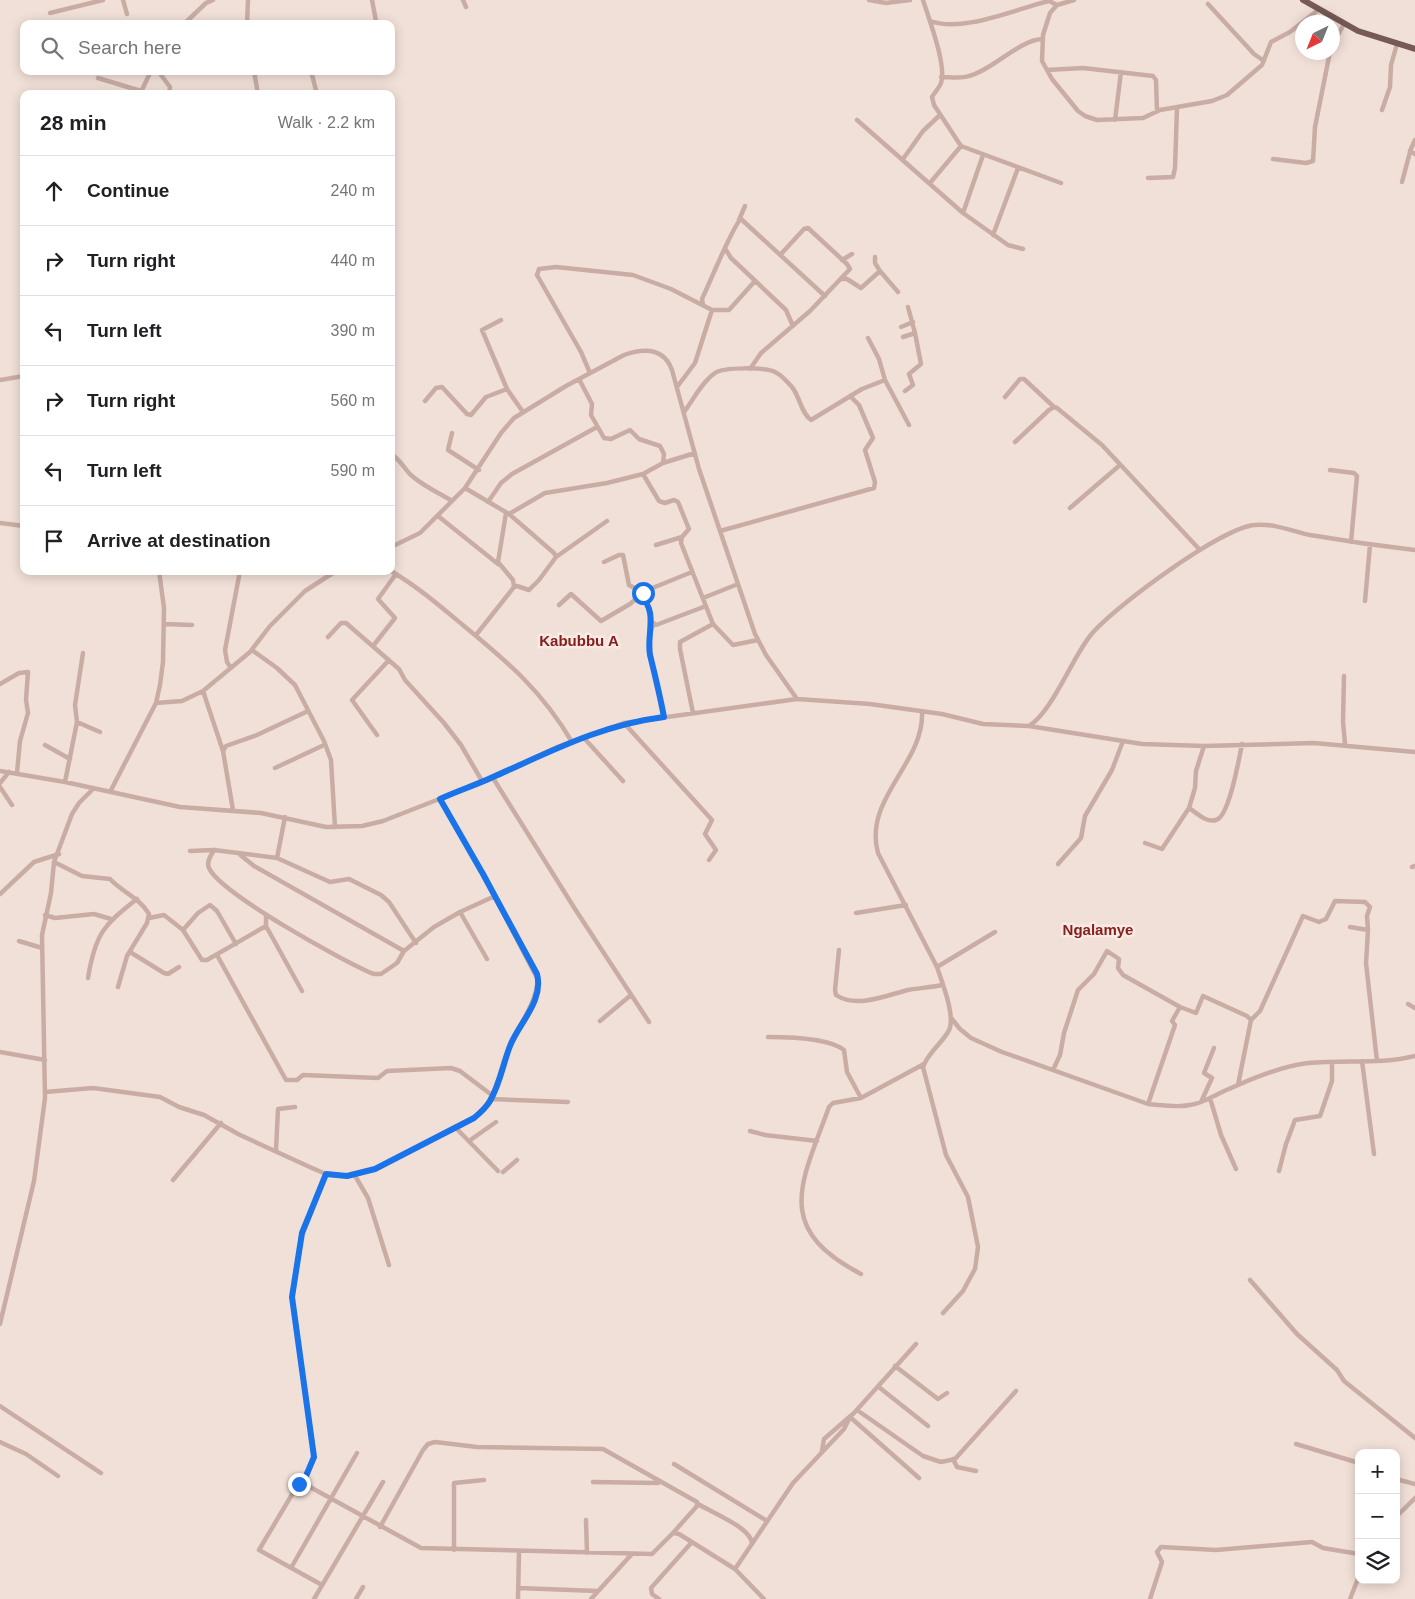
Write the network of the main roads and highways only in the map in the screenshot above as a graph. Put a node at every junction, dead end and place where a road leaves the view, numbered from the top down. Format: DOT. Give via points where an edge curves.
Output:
graph roads {
  1 [pos="1303,0"];
  2 [pos="1415,49"];
  1 -- 2 [label="main road" via="1344,24"];
}
